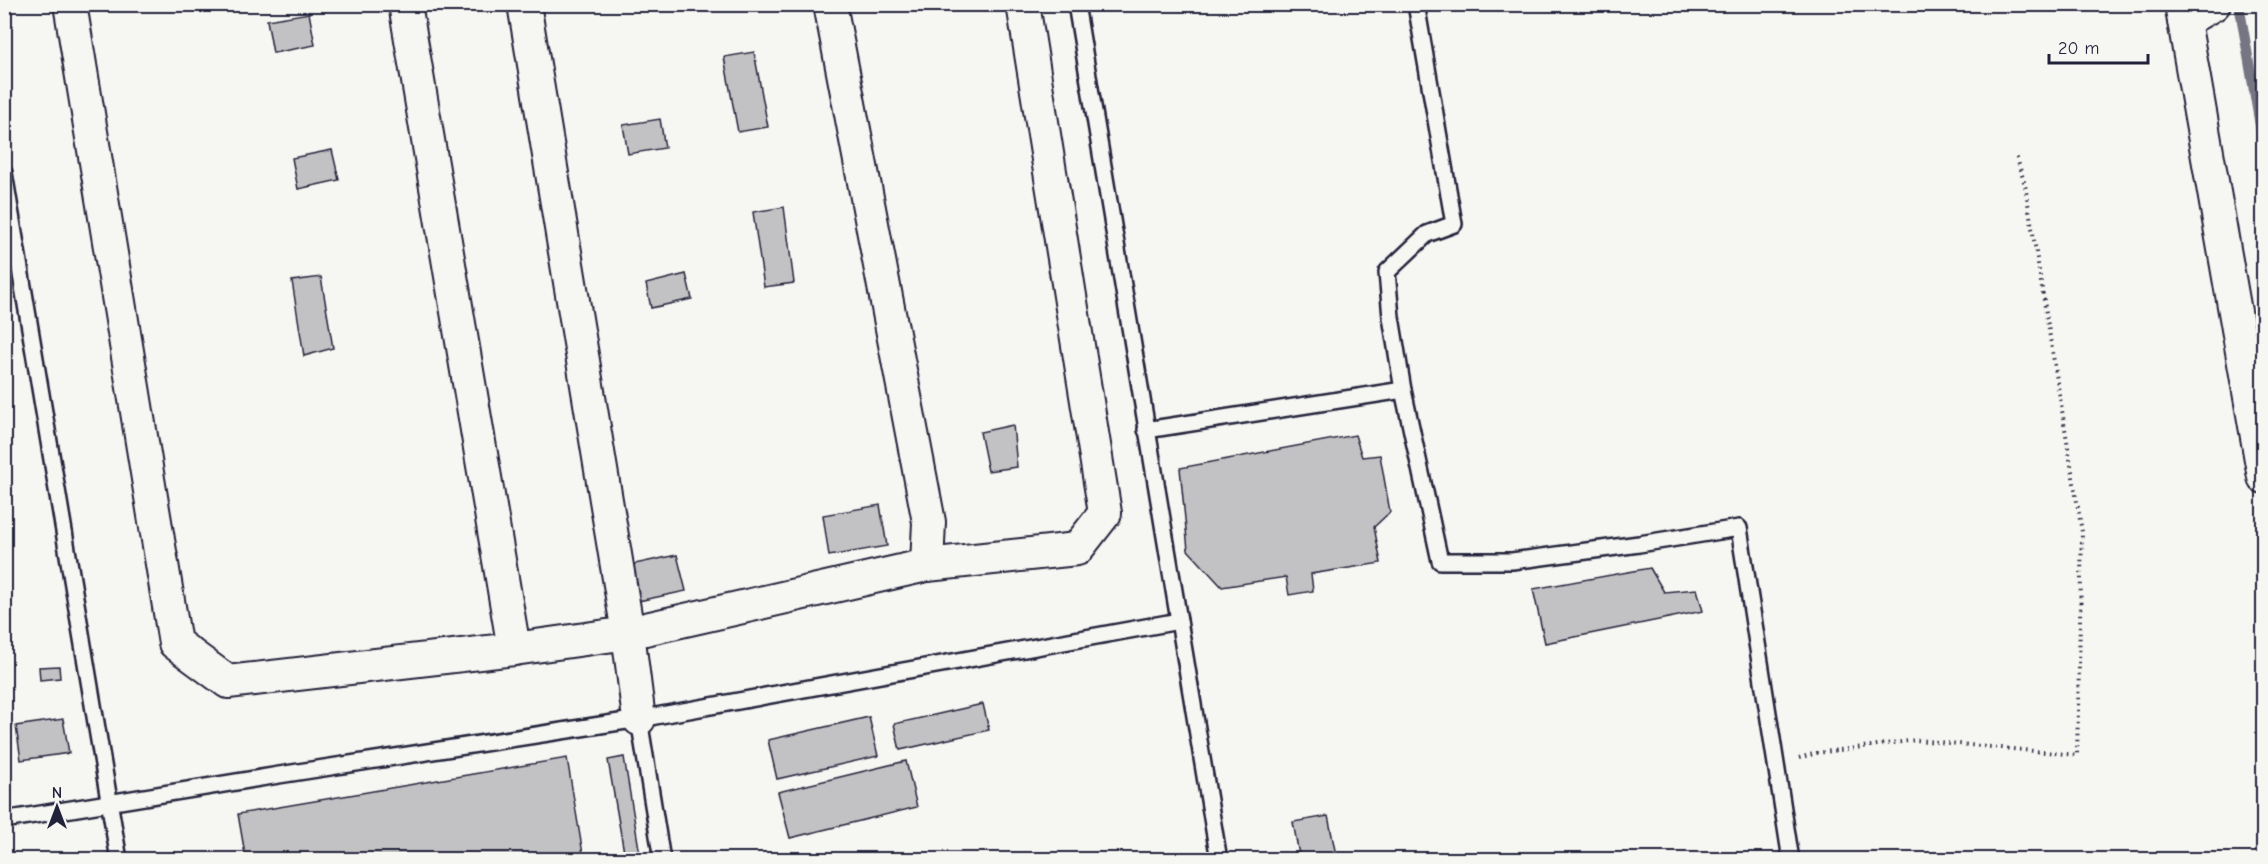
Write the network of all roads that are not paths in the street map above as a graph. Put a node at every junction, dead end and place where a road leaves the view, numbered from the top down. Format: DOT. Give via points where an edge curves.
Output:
graph roads {
  1 [pos="70,4"];
  2 [pos="405,4"];
  3 [pos="524,4"];
  4 [pos="830,4"];
  5 [pos="1023,4"];
  6 [pos="1076,4"];
  7 [pos="1416,4"];
  8 [pos="2214,4"];
  9 [pos="2182,13"];
  10 [pos="4,173"];
  11 [pos="1404,390"];
  12 [pos="2257,391"];
  13 [pos="1146,430"];
  14 [pos="2264,477"];
  15 [pos="927,565"];
  16 [pos="1179,621"];
  17 [pos="628,633"];
  18 [pos="514,649"];
  19 [pos="639,719"];
  20 [pos="108,803"];
  21 [pos="4,820"];
  22 [pos="119,860"];
  23 [pos="662,860"];
  24 [pos="1219,860"];
  25 [pos="1791,860"];
  1 -- 18 [label="street" via="175,643 228,682"];
  2 -- 18 [label="street"];
  3 -- 17 [label="street"];
  4 -- 15 [label="street" via="929,522"];
  5 -- 15 [label="street" via="1105,513 1077,549"];
  6 -- 13 [label="lane"];
  7 -- 11 [label="lane" via="1454,224 1427,234 1387,272"];
  8 -- 9 [label="street"];
  9 -- 12 [label="street"];
  10 -- 20 [label="lane"];
  11 -- 13 [label="lane"];
  11 -- 25 [label="lane" via="1440,561 1512,561 1739,528"];
  12 -- 14 [label="street"];
  13 -- 16 [label="lane"];
  15 -- 17 [label="street"];
  16 -- 19 [label="lane"];
  16 -- 24 [label="lane"];
  17 -- 18 [label="street"];
  17 -- 19 [label="street"];
  19 -- 20 [label="lane"];
  19 -- 23 [label="lane"];
  20 -- 21 [label="lane"];
  20 -- 22 [label="lane"];
}
